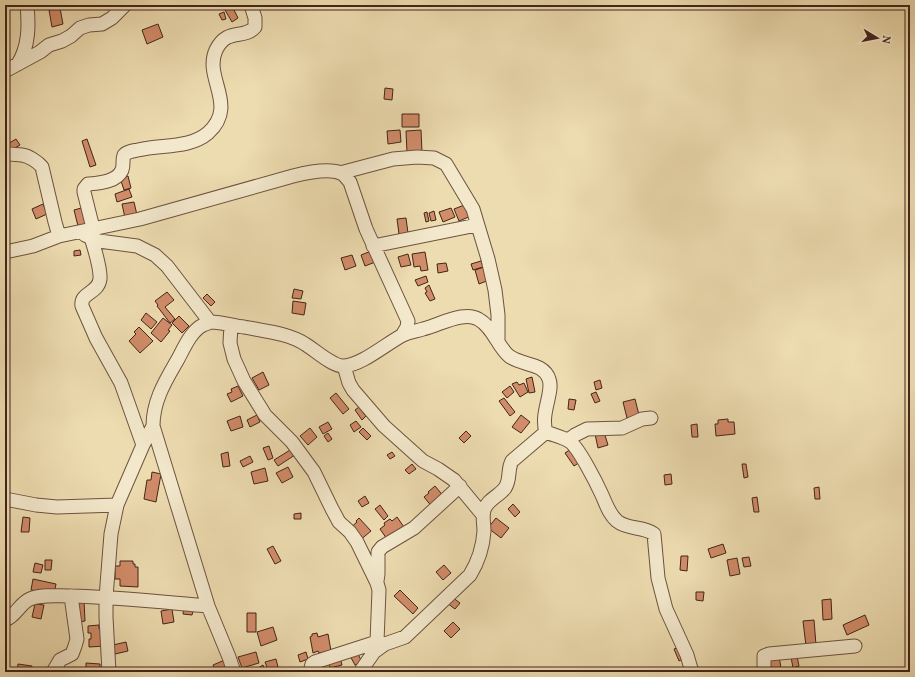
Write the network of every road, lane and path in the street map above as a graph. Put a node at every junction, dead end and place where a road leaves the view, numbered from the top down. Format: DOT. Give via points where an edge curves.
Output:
graph roads {
  1 [pos="27,5"];
  2 [pos="125,5"];
  3 [pos="251,5"];
  4 [pos="18,64"];
  5 [pos="5,71"];
  6 [pos="5,152"];
  7 [pos="340,173"];
  8 [pos="477,224"];
  9 [pos="88,232"];
  10 [pos="59,236"];
  11 [pos="373,246"];
  12 [pos="5,252"];
  13 [pos="408,321"];
  14 [pos="210,322"];
  15 [pos="231,325"];
  16 [pos="424,329"];
  17 [pos="403,334"];
  18 [pos="498,339"];
  19 [pos="344,366"];
  20 [pos="651,418"];
  21 [pos="153,426"];
  22 [pos="546,432"];
  23 [pos="568,440"];
  24 [pos="143,445"];
  25 [pos="460,486"];
  26 [pos="5,499"];
  27 [pos="117,505"];
  28 [pos="481,509"];
  29 [pos="377,583"];
  30 [pos="71,596"];
  31 [pos="106,597"];
  32 [pos="208,606"];
  33 [pos="5,620"];
  34 [pos="379,646"];
  35 [pos="854,646"];
  36 [pos="53,672"];
  37 [pos="109,672"];
  38 [pos="234,672"];
  39 [pos="310,672"];
  40 [pos="360,672"];
  41 [pos="692,672"];
  42 [pos="764,672"];
  1 -- 4 [label="street" via="28,39"];
  2 -- 4 [label="street" via="102,24 80,28"];
  3 -- 9 [label="street" via="256,18 255,27 249,32 228,36 215,51 214,75 221,105 217,122 209,132 191,143 127,152 118,176 85,186"];
  4 -- 5 [label="street"];
  6 -- 10 [label="street" via="24,156 42,167"];
  7 -- 8 [label="street" via="393,159 434,158 446,164 473,209"];
  7 -- 9 [label="street" via="306,173 293,176"];
  7 -- 11 [label="street" via="350,182"];
  8 -- 11 [label="street"];
  8 -- 18 [label="street" via="495,290"];
  9 -- 10 [label="street"];
  9 -- 14 [label="street" via="99,241 137,246 155,255 167,266"];
  9 -- 24 [label="street" via="100,280 95,290 84,297 82,306 121,383"];
  10 -- 12 [label="street" via="33,246"];
  11 -- 13 [label="street"];
  13 -- 16 [label="street"];
  13 -- 17 [label="street"];
  14 -- 15 [label="street"];
  14 -- 21 [label="street" via="196,330 164,384 155,406"];
  15 -- 19 [label="street" via="303,342 324,357"];
  15 -- 29 [label="street" via="230,343 244,381 265,415 292,442 314,472 340,522 357,542"];
  16 -- 17 [label="street"];
  16 -- 18 [label="street" via="471,316 484,323"];
  17 -- 19 [label="street" via="358,362"];
  18 -- 22 [label="street" via="507,354 540,368 549,378 550,390 544,416"];
  19 -- 25 [label="street" via="353,390 384,426 414,454"];
  20 -- 23 [label="street" via="622,428 587,429"];
  21 -- 24 [label="street"];
  21 -- 32 [label="street"];
  22 -- 23 [label="street"];
  22 -- 28 [label="street" via="512,461 510,477 505,487"];
  23 -- 41 [label="street" via="575,446 610,513 618,522 654,534 658,578 666,609"];
  24 -- 27 [label="street"];
  25 -- 28 [label="street"];
  25 -- 29 [label="street" via="414,528 382,547 378,552"];
  26 -- 27 [label="street" via="57,507"];
  27 -- 31 [label="street" via="111,534"];
  28 -- 34 [label="street" via="484,530 482,545 470,575 405,637"];
  29 -- 34 [label="street"];
  30 -- 31 [label="street"];
  30 -- 33 [label="street" via="32,598"];
  30 -- 36 [label="street" via="76,646 72,654 60,660"];
  31 -- 32 [label="street"];
  31 -- 37 [label="street"];
  32 -- 38 [label="street"];
  34 -- 39 [label="street" via="314,662"];
  34 -- 40 [label="street"];
  35 -- 42 [label="street" via="764,656"];
}
